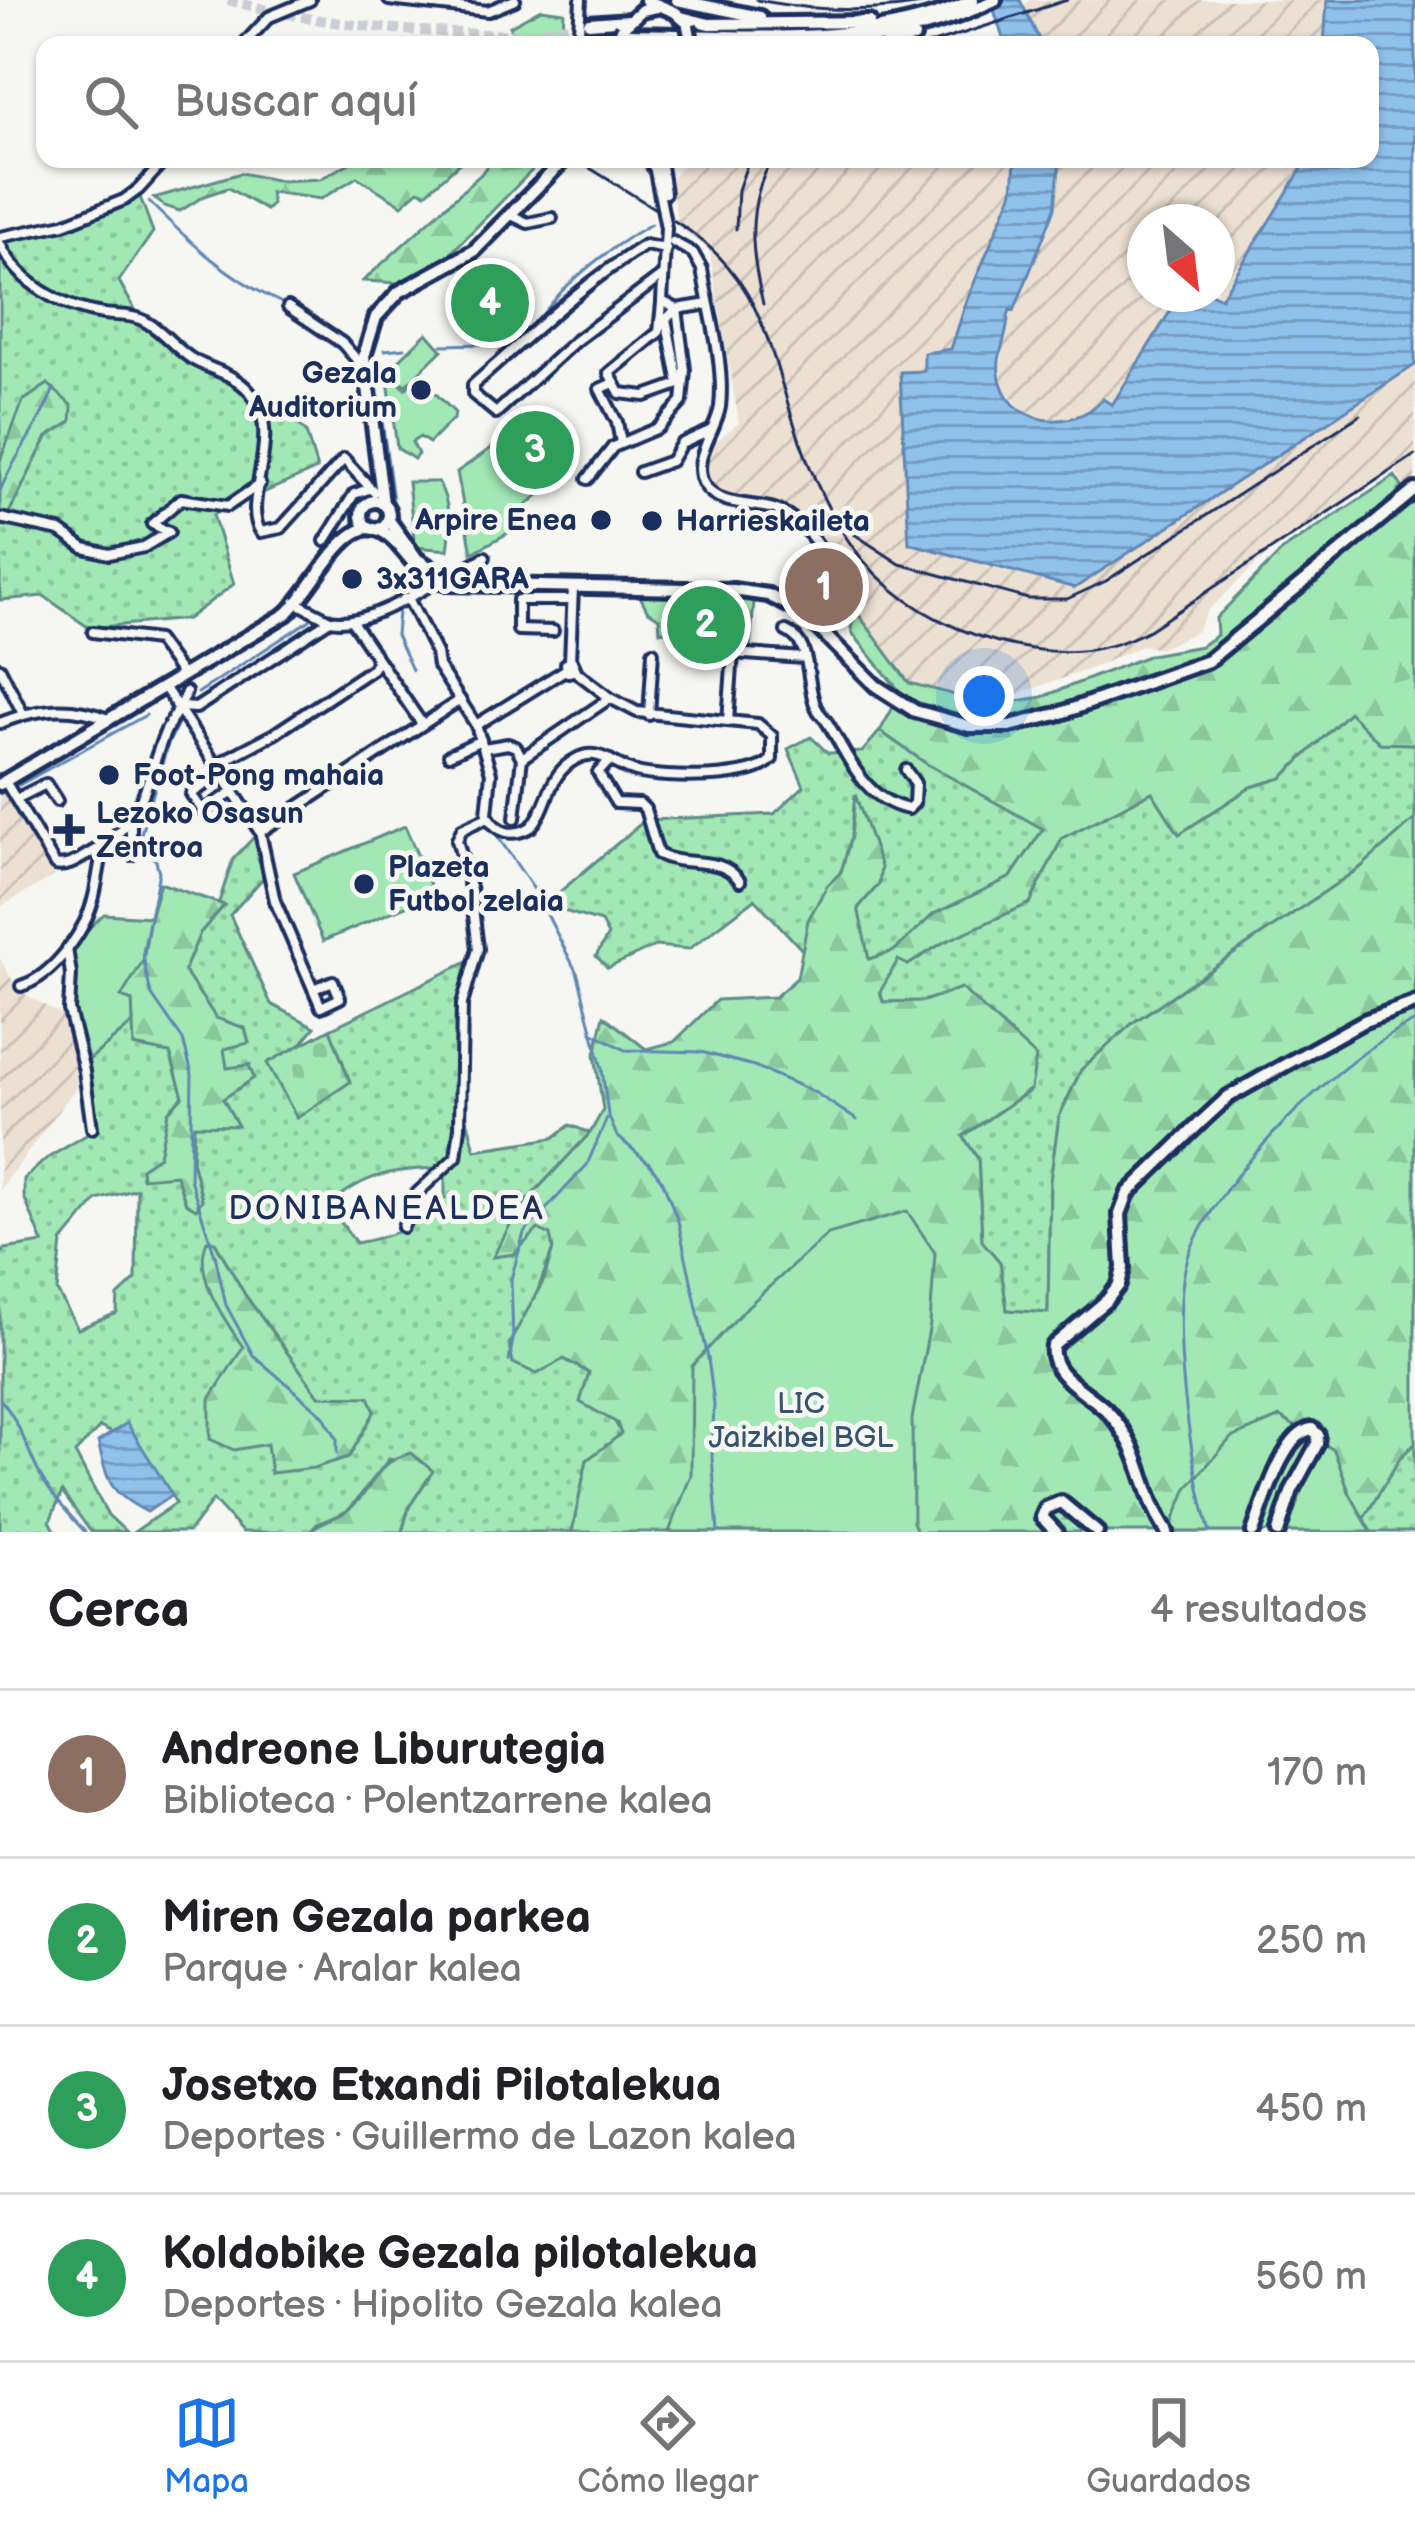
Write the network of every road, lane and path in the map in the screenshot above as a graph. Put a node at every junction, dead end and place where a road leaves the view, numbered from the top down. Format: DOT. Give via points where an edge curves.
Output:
graph roads {
  1 [pos="310,0"];
  2 [pos="389,0"];
  3 [pos="515,0"];
  4 [pos="581,0"];
  5 [pos="632,0"];
  6 [pos="646,0"];
  7 [pos="677,0"];
  8 [pos="995,0"];
  9 [pos="296,2"];
  10 [pos="500,5"];
  11 [pos="970,5"];
  12 [pos="661,7"];
  13 [pos="950,20"];
  14 [pos="909,21"];
  15 [pos="685,22"];
  16 [pos="781,22"];
  17 [pos="589,23"];
  18 [pos="626,34"];
  19 [pos="251,36"];
  20 [pos="579,36"];
  21 [pos="689,36"];
  22 [pos="887,36"];
  23 [pos="917,36"];
  24 [pos="158,168"];
  25 [pos="556,168"];
  26 [pos="657,168"];
  27 [pos="511,215"];
  28 [pos="552,218"];
  29 [pos="0,241"];
  30 [pos="667,243"];
  31 [pos="663,275"];
  32 [pos="662,301"];
  33 [pos="708,304"];
  34 [pos="288,307"];
  35 [pos="676,309"];
  36 [pos="365,370"];
  37 [pos="610,378"];
  38 [pos="713,429"];
  39 [pos="621,443"];
  40 [pos="377,447"];
  41 [pos="640,472"];
  42 [pos="588,479"];
  43 [pos="261,483"];
  44 [pos="1415,490"];
  45 [pos="368,499"];
  46 [pos="383,503"];
  47 [pos="0,518"];
  48 [pos="388,519"];
  49 [pos="373,529"];
  50 [pos="326,541"];
  51 [pos="485,557"];
  52 [pos="428,577"];
  53 [pos="453,582"];
  54 [pos="572,593"];
  55 [pos="404,599"];
  56 [pos="295,603"];
  57 [pos="809,617"];
  58 [pos="330,620"];
  59 [pos="351,620"];
  60 [pos="786,631"];
  61 [pos="93,632"];
  62 [pos="553,632"];
  63 [pos="734,639"];
  64 [pos="653,652"];
  65 [pos="732,653"];
  66 [pos="374,654"];
  67 [pos="804,658"];
  68 [pos="0,668"];
  69 [pos="570,668"];
  70 [pos="186,681"];
  71 [pos="168,692"];
  72 [pos="610,698"];
  73 [pos="460,700"];
  74 [pos="181,707"];
  75 [pos="23,714"];
  76 [pos="650,716"];
  77 [pos="110,720"];
  78 [pos="728,721"];
  79 [pos="0,724"];
  80 [pos="422,724"];
  81 [pos="476,724"];
  82 [pos="483,744"];
  83 [pos="449,755"];
  84 [pos="522,758"];
  85 [pos="610,760"];
  86 [pos="214,765"];
  87 [pos="906,770"];
  88 [pos="221,774"];
  89 [pos="3,782"];
  90 [pos="233,792"];
  91 [pos="16,799"];
  92 [pos="57,801"];
  93 [pos="488,817"];
  94 [pos="515,818"];
  95 [pos="130,823"];
  96 [pos="260,832"];
  97 [pos="104,845"];
  98 [pos="131,855"];
  99 [pos="740,881"];
  100 [pos="67,949"];
  101 [pos="21,986"];
  102 [pos="313,989"];
  103 [pos="1415,1003"];
  104 [pos="92,1129"];
  105 [pos="403,1227"];
  106 [pos="1056,1532"];
  107 [pos="1097,1532"];
  108 [pos="1166,1532"];
  109 [pos="1253,1532"];
  110 [pos="1278,1532"];
  1 -- 9 [label="street"];
  2 -- 10 [label="street"];
  3 -- 10 [label="street"];
  4 -- 20 [label="street"];
  5 -- 18 [label="street"];
  6 -- 12 [label="street"];
  7 -- 16 [label="street"];
  8 -- 11 [label="street"];
  9 -- 19 [label="street"];
  11 -- 13 [label="street"];
  11 -- 14 [label="street"];
  12 -- 15 [label="street"];
  12 -- 18 [label="street" via="649,8"];
  13 -- 22 [label="street"];
  13 -- 23 [label="street"];
  14 -- 16 [label="street"];
  14 -- 18 [label="street" via="829,33"];
  15 -- 16 [label="street"];
  15 -- 21 [label="street, bridge"];
  17 -- 18 [label="street"];
  24 -- 29 [label="street" via="124,200"];
  25 -- 27 [label="street"];
  26 -- 30 [label="street"];
  27 -- 28 [label="street" via="528,223"];
  27 -- 36 [label="street" via="475,251 383,308 367,338"];
  29 -- 43 [label="street" via="50,298 137,317 196,362 240,382 264,421"];
  30 -- 31 [label="street"];
  30 -- 31 [label="street" via="645,245 545,320 473,385 473,394 496,413"];
  30 -- 33 [label="street" via="697,258"];
  31 -- 32 [label="street"];
  32 -- 35 [label="street"];
  32 -- 37 [label="street" via="659,332"];
  33 -- 35 [label="street"];
  33 -- 38 [label="street" via="720,387"];
  34 -- 36 [label="street"];
  35 -- 37 [label="street" via="666,325 679,384 645,396 620,393"];
  35 -- 39 [label="street" via="685,396 667,423"];
  36 -- 40 [label="street"];
  37 -- 39 [label="street" via="600,389"];
  38 -- 41 [label="street" via="681,444 671,461"];
  38 -- 57 [label="street" via="703,454 707,490 775,509 804,529 839,584 846,611 838,620"];
  39 -- 42 [label="street"];
  40 -- 45 [label="street"];
  40 -- 46 [label="street"];
  43 -- 45 [label="street" via="255,521 267,533 281,528 344,459"];
  43 -- 47 [label="street" via="228,506 181,500 152,524 169,532 128,552 94,552 60,531"];
  44 -- 57 [label="street" via="1208,661 1027,723 969,726 915,711 876,686"];
  45 -- 46 [label="street"];
  45 -- 49 [label="street"];
  45 -- 50 [label="street" via="354,494"];
  45 -- 56 [label="street"];
  46 -- 48 [label="street"];
  48 -- 49 [label="street"];
  48 -- 53 [label="street" via="413,556"];
  49 -- 52 [label="street" via="386,532"];
  49 -- 56 [label="street" via="349,536"];
  51 -- 53 [label="street"];
  52 -- 53 [label="street"];
  52 -- 55 [label="street" via="429,586"];
  53 -- 54 [label="street"];
  54 -- 57 [label="street" via="756,592"];
  54 -- 62 [label="street" via="518,600 518,630"];
  54 -- 69 [label="street"];
  55 -- 59 [label="street"];
  55 -- 73 [label="street"];
  56 -- 58 [label="street"];
  56 -- 70 [label="street"];
  58 -- 59 [label="street"];
  58 -- 74 [label="street" via="196,708"];
  59 -- 66 [label="street"];
  60 -- 67 [label="street" via="798,637"];
  61 -- 70 [label="street" via="157,640"];
  63 -- 65 [label="street"];
  64 -- 76 [label="street"];
  65 -- 67 [label="street"];
  65 -- 78 [label="street"];
  66 -- 80 [label="street"];
  66 -- 86 [label="street" via="372,669"];
  67 -- 87 [label="street" via="816,709 858,778 908,809 915,783"];
  68 -- 75 [label="street"];
  69 -- 72 [label="street"];
  69 -- 81 [label="street"];
  70 -- 71 [label="street"];
  70 -- 74 [label="street"];
  71 -- 74 [label="street"];
  71 -- 77 [label="street"];
  72 -- 76 [label="street"];
  72 -- 84 [label="street"];
  73 -- 80 [label="street"];
  73 -- 81 [label="street"];
  74 -- 86 [label="street"];
  74 -- 95 [label="street"];
  75 -- 77 [label="street" via="57,708"];
  75 -- 79 [label="street"];
  76 -- 78 [label="street"];
  77 -- 89 [label="street"];
  78 -- 85 [label="street" via="762,726 772,736 775,750 761,770 644,774"];
  80 -- 96 [label="street"];
  81 -- 82 [label="street"];
  82 -- 83 [label="street"];
  82 -- 84 [label="street" via="512,745"];
  82 -- 93 [label="street"];
  84 -- 94 [label="street"];
  85 -- 93 [label="street" via="597,754 563,768 527,830 506,832"];
  85 -- 99 [label="street" via="599,778 616,803 645,809 658,854 720,864"];
  86 -- 88 [label="street"];
  88 -- 90 [label="street"];
  88 -- 90 [label="street" via="191,794 203,811"];
  89 -- 91 [label="street"];
  90 -- 96 [label="street"];
  91 -- 92 [label="street" via="46,784"];
  91 -- 97 [label="street" via="62,868"];
  93 -- 105 [label="street" via="464,827 457,840 478,949 460,1018 456,1157 415,1195"];
  95 -- 97 [label="street"];
  95 -- 98 [label="street"];
  96 -- 102 [label="street" via="269,884"];
  97 -- 100 [label="street" via="94,897"];
  100 -- 101 [label="street" via="51,971"];
  100 -- 104 [label="street" via="69,1010"];
  103 -- 108 [label="street" via="1364,1021 1228,1097 1128,1193 1119,1285 1053,1346 1059,1370 1133,1444"];
  106 -- 107 [label="street" via="1042,1517 1061,1502"];
  109 -- 110 [label="street" via="1287,1450 1312,1429 1318,1441"];
}
